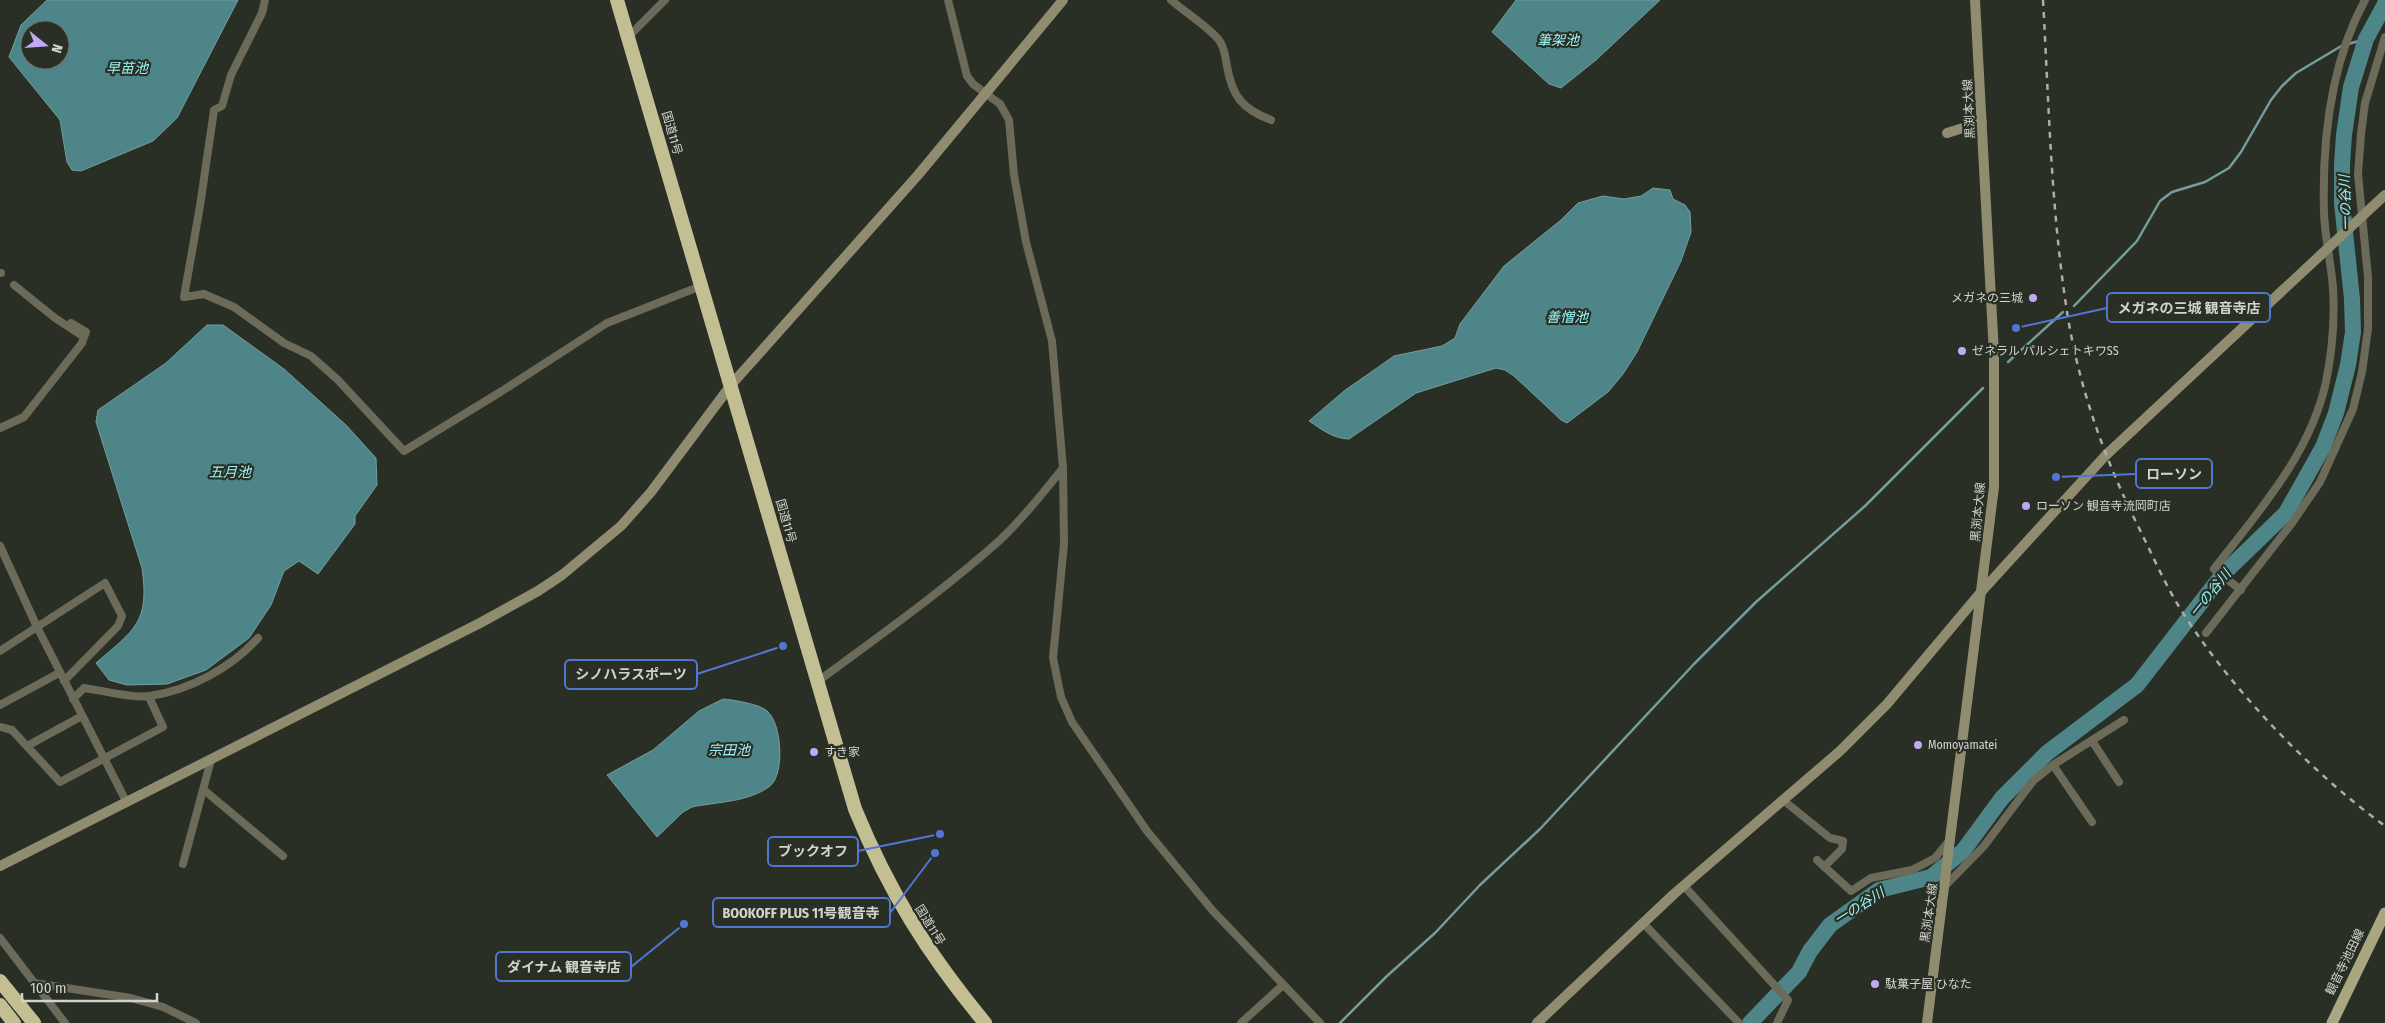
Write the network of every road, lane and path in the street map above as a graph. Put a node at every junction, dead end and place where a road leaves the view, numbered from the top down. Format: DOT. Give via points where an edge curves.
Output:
graph roads {
  1 [pos="265,0"];
  2 [pos="618,0"];
  3 [pos="665,0"];
  4 [pos="948,0"];
  5 [pos="1062,0"];
  6 [pos="1170,0"];
  7 [pos="1975,0"];
  8 [pos="2365,0"];
  9 [pos="628,37"];
  10 [pos="2385,37"];
  11 [pos="986,94"];
  12 [pos="1270,120"];
  13 [pos="1982,122"];
  14 [pos="1947,134"];
  15 [pos="2385,195"];
  16 [pos="2363,216"];
  17 [pos="2328,249"];
  18 [pos="14,285"];
  19 [pos="702,286"];
  20 [pos="731,385"];
  21 [pos="0,428"];
  22 [pos="1063,468"];
  23 [pos="0,546"];
  24 [pos="1982,590"];
  25 [pos="2241,590"];
  26 [pos="37,627"];
  27 [pos="2206,633"];
  28 [pos="258,638"];
  29 [pos="0,651"];
  30 [pos="59,673"];
  31 [pos="64,681"];
  32 [pos="817,682"];
  33 [pos="149,697"];
  34 [pos="73,699"];
  35 [pos="0,705"];
  36 [pos="82,716"];
  37 [pos="2124,720"];
  38 [pos="0,727"];
  39 [pos="2092,742"];
  40 [pos="27,746"];
  41 [pos="104,759"];
  42 [pos="211,760"];
  43 [pos="2053,765"];
  44 [pos="2119,782"];
  45 [pos="204,790"];
  46 [pos="1783,800"];
  47 [pos="126,803"];
  48 [pos="2092,822"];
  49 [pos="1952,837"];
  50 [pos="283,856"];
  51 [pos="1817,860"];
  52 [pos="184,864"];
  53 [pos="0,866"];
  54 [pos="1824,867"];
  55 [pos="1946,885"];
  56 [pos="1684,886"];
  57 [pos="2385,913"];
  58 [pos="1643,923"];
  59 [pos="0,938"];
  60 [pos="3,948"];
  61 [pos="0,981"];
  62 [pos="34,983"];
  63 [pos="1283,985"];
  64 [pos="0,1005"];
  65 [pos="14,1023"];
  66 [pos="34,1023"];
  67 [pos="65,1023"];
  68 [pos="194,1023"];
  69 [pos="985,1023"];
  70 [pos="1241,1023"];
  71 [pos="1320,1023"];
  72 [pos="1537,1023"];
  73 [pos="1739,1023"];
  74 [pos="1777,1023"];
  75 [pos="1927,1023"];
  76 [pos="2332,1023"];
  1 -- 19 [label="street" via="262,13 231,74 222,106 214,110 184,297 204,294 234,307 284,343 311,356 337,378 404,451 607,323"];
  2 -- 9 [label="highway, 国道11号"];
  3 -- 9 [label="street"];
  4 -- 11 [label="street" via="967,76"];
  5 -- 11 [label="street"];
  6 -- 12 [label="street" via="1218,40 1224,49 1229,80 1237,97 1252,112"];
  7 -- 13 [label="street, 黒渕本大線"];
  8 -- 17 [label="street" via="2342,53 2328,118 2324,213"];
  9 -- 19 [label="highway, 国道11号"];
  10 -- 16 [label="street" via="2365,103 2361,134 2358,174"];
  11 -- 20 [label="street"];
  11 -- 22 [label="street" via="1000,104 1009,120 1014,175 1026,242 1051,335"];
  13 -- 14 [label="street"];
  13 -- 24 [label="street, 黒渕本大線" via="1995,418 1994,487"];
  15 -- 16 [label="street"];
  16 -- 17 [label="street"];
  16 -- 25 [label="street" via="2368,329 2362,372 2352,409 2320,482"];
  17 -- 24 [label="street" via="2105,456"];
  17 -- 25 [label="street" via="2333,326 2326,383 2317,413 2291,466 2214,569"];
  18 -- 21 [label="street" via="84,337 24,417"];
  19 -- 20 [label="highway, 国道11号"];
  20 -- 32 [label="highway, 国道11号"];
  20 -- 42 [label="street" via="652,492 621,526 562,575 480,623"];
  22 -- 32 [label="street" via="1000,539 900,621"];
  22 -- 63 [label="street" via="1064,544 1053,658 1061,697 1072,722 1147,830 1214,911"];
  23 -- 26 [label="street"];
  24 -- 46 [label="street" via="1888,704"];
  24 -- 49 [label="street, 黒渕本大線"];
  25 -- 27 [label="street"];
  26 -- 29 [label="street"];
  26 -- 30 [label="street"];
  26 -- 31 [label="street" via="105,583 122,616 118,626"];
  28 -- 33 [label="street" via="244,654 212,674 183,688"];
  30 -- 31 [label="street"];
  30 -- 35 [label="street"];
  31 -- 34 [label="street"];
  32 -- 69 [label="highway, 国道11号" via="843,776 879,866 919,937"];
  33 -- 34 [label="street" via="84,688"];
  33 -- 41 [label="street" via="163,726"];
  34 -- 36 [label="street"];
  36 -- 40 [label="street"];
  36 -- 41 [label="street"];
  37 -- 39 [label="street"];
  38 -- 40 [label="street" via="12,730"];
  39 -- 43 [label="street"];
  39 -- 44 [label="street"];
  40 -- 41 [label="street" via="60,782"];
  41 -- 47 [label="street"];
  42 -- 45 [label="street"];
  42 -- 47 [label="street"];
  43 -- 48 [label="street"];
  43 -- 55 [label="street" via="2033,781 1984,846"];
  45 -- 50 [label="street"];
  45 -- 52 [label="street"];
  46 -- 54 [label="street" via="1830,838 1842,841 1842,849"];
  46 -- 56 [label="street"];
  47 -- 53 [label="street"];
  49 -- 54 [label="street" via="1935,858 1912,870 1871,878 1851,891"];
  49 -- 55 [label="street, 黒渕本大線"];
  51 -- 54 [label="street"];
  55 -- 75 [label="street, 黒渕本大線"];
  56 -- 58 [label="street"];
  56 -- 74 [label="street" via="1788,1000"];
  57 -- 76 [label="main road, 観音寺池田線"];
  58 -- 72 [label="street"];
  58 -- 73 [label="street"];
  59 -- 60 [label="street"];
  60 -- 62 [label="street"];
  61 -- 66 [label="highway"];
  62 -- 67 [label="street"];
  62 -- 68 [label="street" via="131,998 163,1007"];
  63 -- 70 [label="street"];
  63 -- 71 [label="street"];
  64 -- 65 [label="highway"];
}
